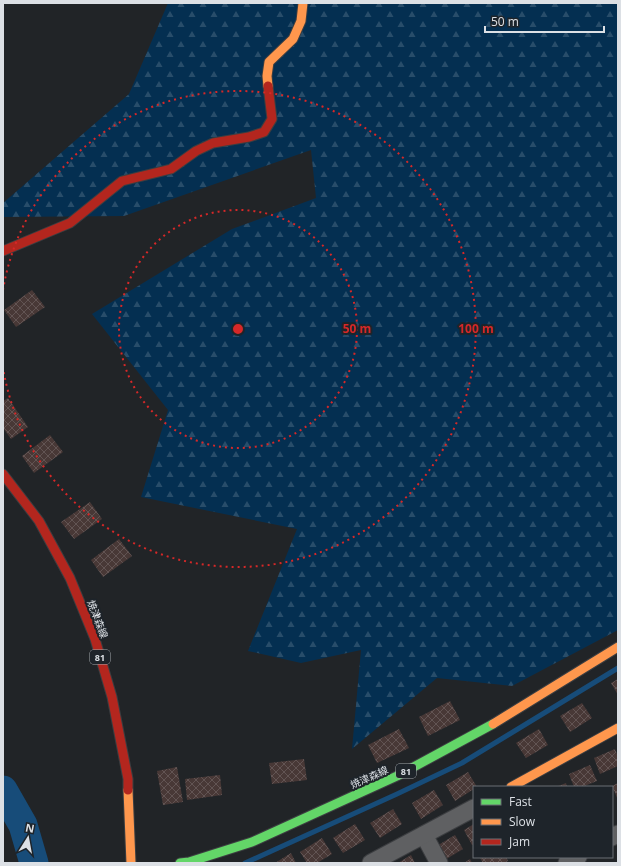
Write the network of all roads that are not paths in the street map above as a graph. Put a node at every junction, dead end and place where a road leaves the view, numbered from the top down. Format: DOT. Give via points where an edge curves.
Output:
graph roads {
  1 [pos="303,3"];
  2 [pos="3,251"];
  3 [pos="3,474"];
  4 [pos="618,647"];
  5 [pos="618,728"];
  6 [pos="513,786"];
  7 [pos="473,809"];
  8 [pos="424,835"];
  9 [pos="576,858"];
  10 [pos="131,863"];
  11 [pos="180,863"];
  12 [pos="372,863"];
  13 [pos="439,863"];
  14 [pos="567,863"];
  1 -- 2 [label="main road" via="293,39 269,62 267,76 272,119 264,132 212,143 196,150 171,169 122,181 70,223"];
  3 -- 10 [label="main road, 焼津森線 / 81" via="39,521 70,578 95,639 112,697 128,779"];
  4 -- 11 [label="main road, 焼津森線 / 81" via="484,730 396,776 252,842"];
  5 -- 6 [label="main road"];
  7 -- 8 [label="street"];
  8 -- 12 [label="street"];
  8 -- 13 [label="street"];
  9 -- 14 [label="street"];
}
